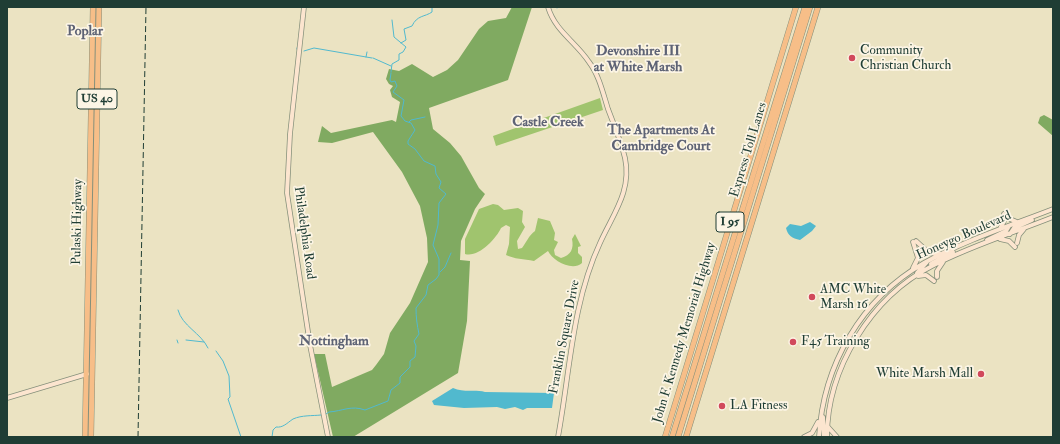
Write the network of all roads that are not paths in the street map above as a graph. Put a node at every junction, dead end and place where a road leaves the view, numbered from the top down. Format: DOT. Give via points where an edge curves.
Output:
graph roads {
  1 [pos="93,7"];
  2 [pos="99,7"];
  3 [pos="304,7"];
  4 [pos="548,7"];
  5 [pos="796,7"];
  6 [pos="805,7"];
  7 [pos="810,7"];
  8 [pos="818,7"];
  9 [pos="1053,209"];
  10 [pos="1044,212"];
  11 [pos="1053,217"];
  12 [pos="1020,222"];
  13 [pos="1009,226"];
  14 [pos="1025,228"];
  15 [pos="999,230"];
  16 [pos="1010,234"];
  17 [pos="997,238"];
  18 [pos="961,246"];
  19 [pos="963,252"];
  20 [pos="943,253"];
  21 [pos="946,259"];
  22 [pos="928,260"];
  23 [pos="928,268"];
  24 [pos="910,272"];
  25 [pos="915,277"];
  26 [pos="900,288"];
  27 [pos="859,321"];
  28 [pos="862,329"];
  29 [pos="86,374"];
  30 [pos="92,375"];
  31 [pos="7,398"];
  32 [pos="822,411"];
  33 [pos="827,427"];
  34 [pos="85,437"];
  35 [pos="91,437"];
  36 [pos="328,437"];
  37 [pos="558,437"];
  38 [pos="665,437"];
  39 [pos="672,437"];
  40 [pos="678,437"];
  41 [pos="686,437"];
  42 [pos="804,437"];
  43 [pos="808,437"];
  44 [pos="819,437"];
  45 [pos="825,437"];
  46 [pos="836,437"];
  1 -- 29 [label="highway, Pulaski Highway / US 40"];
  2 -- 30 [label="highway, Pulaski Highway / US 40"];
  3 -- 36 [label="main road, Philadelphia Road" via="290,134 287,193 309,339"];
  4 -- 37 [label="main road, Franklin Square Drive" via="557,27 583,53 594,70 623,152 626,169 622,201 593,259 583,290"];
  5 -- 38 [label="highway, John F. Kennedy Memorial Highway / I 95"];
  6 -- 39 [label="highway, Express Toll Lanes"];
  7 -- 40 [label="highway, Express Toll Lanes"];
  8 -- 41 [label="highway, I 95"];
  9 -- 10 [label="main road, Honeygo Boulevard"];
  10 -- 12 [label="main road, Honeygo Boulevard"];
  10 -- 16 [label="main road" via="1014,228"];
  11 -- 14 [label="main road, Honeygo Boulevard"];
  12 -- 13 [label="main road, Honeygo Boulevard"];
  12 -- 15 [label="main road" via="1013,221 1004,214 1004,221"];
  13 -- 15 [label="main road, Honeygo Boulevard"];
  13 -- 19 [label="main road" via="1006,231"];
  14 -- 16 [label="main road, Honeygo Boulevard"];
  14 -- 17 [label="main road" via="1019,235 1016,245"];
  15 -- 18 [label="main road, Honeygo Boulevard"];
  16 -- 17 [label="main road, Honeygo Boulevard"];
  17 -- 19 [label="main road, Honeygo Boulevard"];
  18 -- 20 [label="main road, Honeygo Boulevard"];
  18 -- 23 [label="main road" via="933,262"];
  19 -- 21 [label="main road, Honeygo Boulevard"];
  20 -- 22 [label="main road, Honeygo Boulevard"];
  20 -- 24 [label="main road" via="929,253 915,242 918,261"];
  21 -- 23 [label="main road, Honeygo Boulevard"];
  21 -- 25 [label="main road" via="939,266 936,279 926,275"];
  22 -- 24 [label="main road, Honeygo Boulevard"];
  22 -- 26 [label="main road" via="924,267"];
  23 -- 25 [label="main road, Honeygo Boulevard"];
  24 -- 27 [label="main road, Honeygo Boulevard" via="884,292"];
  25 -- 26 [label="main road, Honeygo Boulevard"];
  26 -- 28 [label="main road, Honeygo Boulevard"];
  27 -- 28 [label="main road"];
  27 -- 32 [label="main road, Honeygo Boulevard" via="837,360"];
  28 -- 33 [label="main road, Honeygo Boulevard" via="846,358 836,384"];
  29 -- 30 [label="main road"];
  29 -- 31 [label="main road"];
  29 -- 34 [label="highway, Pulaski Highway / US 40"];
  30 -- 35 [label="highway, Pulaski Highway / US 40"];
  32 -- 42 [label="main road" via="814,431"];
  32 -- 44 [label="main road, Honeygo Boulevard"];
  32 -- 45 [label="main road"];
  33 -- 45 [label="main road, Honeygo Boulevard"];
  33 -- 46 [label="main road"];
  43 -- 44 [label="main road"];
  44 -- 45 [label="main road"];
}
